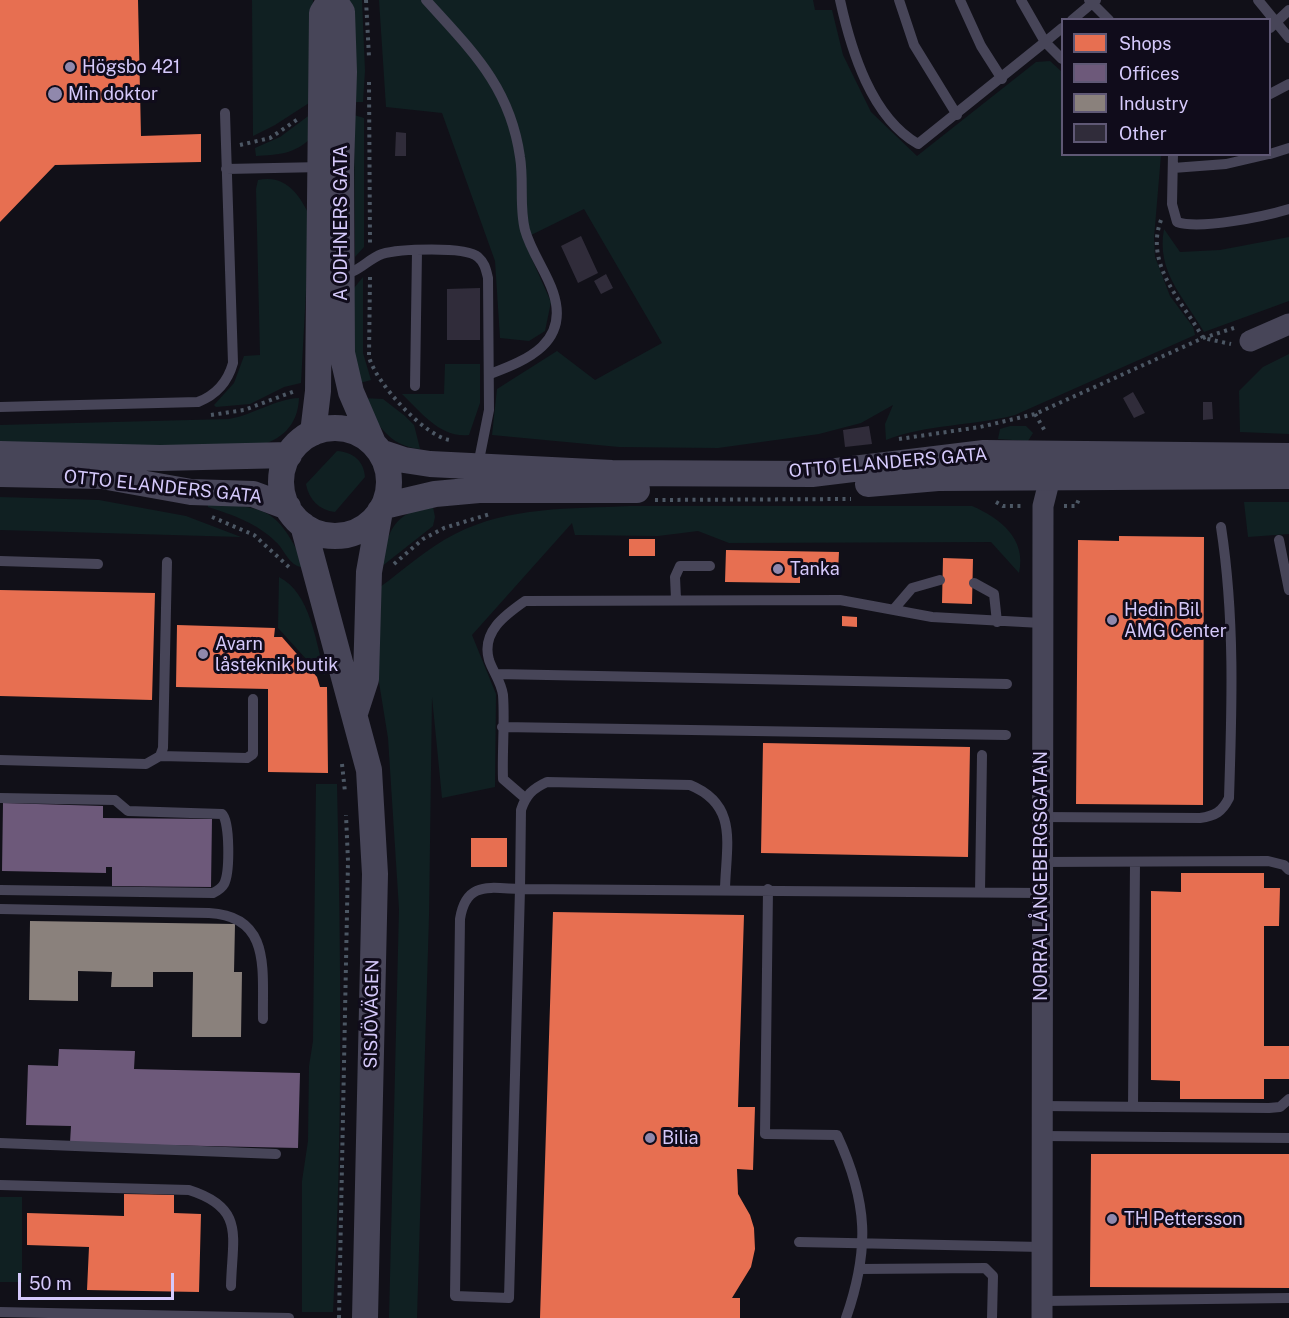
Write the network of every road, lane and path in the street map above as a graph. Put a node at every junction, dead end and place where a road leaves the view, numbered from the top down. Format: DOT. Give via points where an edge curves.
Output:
graph roads {
  1 [pos="330,0"];
  2 [pos="334,0"];
  3 [pos="366,0"];
  4 [pos="426,0"];
  5 [pos="840,0"];
  6 [pos="899,0"];
  7 [pos="960,0"];
  8 [pos="1022,0"];
  9 [pos="1258,0"];
  10 [pos="1092,1"];
  11 [pos="1289,10"];
  12 [pos="1074,18"];
  13 [pos="1107,18"];
  14 [pos="1268,18"];
  15 [pos="1273,26"];
  16 [pos="1061,29"];
  17 [pos="1289,39"];
  18 [pos="1046,42"];
  19 [pos="1061,58"];
  20 [pos="369,65"];
  21 [pos="369,77"];
  22 [pos="1002,79"];
  23 [pos="1289,84"];
  24 [pos="1271,93"];
  25 [pos="225,113"];
  26 [pos="957,115"];
  27 [pos="1289,148"];
  28 [pos="1271,153"];
  29 [pos="1173,156"];
  30 [pos="1260,156"];
  31 [pos="330,167"];
  32 [pos="1173,168"];
  33 [pos="226,169"];
  34 [pos="1172,204"];
  35 [pos="1289,209"];
  36 [pos="417,251"];
  37 [pos="370,261"];
  38 [pos="340,274"];
  39 [pos="1289,324"];
  40 [pos="1245,333"];
  41 [pos="1203,338"];
  42 [pos="490,374"];
  43 [pos="415,386"];
  44 [pos="0,407"];
  45 [pos="980,427"];
  46 [pos="313,433"];
  47 [pos="433,434"];
  48 [pos="377,448"];
  49 [pos="0,453"];
  50 [pos="1083,453"];
  51 [pos="289,455"];
  52 [pos="1289,456"];
  53 [pos="478,465"];
  54 [pos="0,474"];
  55 [pos="1289,476"];
  56 [pos="1050,478"];
  57 [pos="856,499"];
  58 [pos="647,500"];
  59 [pos="382,508"];
  60 [pos="501,511"];
  61 [pos="205,514"];
  62 [pos="295,516"];
  63 [pos="1221,527"];
  64 [pos="1280,540"];
  65 [pos="0,561"];
  66 [pos="167,562"];
  67 [pos="98,564"];
  68 [pos="710,566"];
  69 [pos="369,572"];
  70 [pos="317,574"];
  71 [pos="940,580"];
  72 [pos="974,583"];
  73 [pos="1289,590"];
  74 [pos="676,599"];
  75 [pos="894,609"];
  76 [pos="997,622"];
  77 [pos="1041,623"];
  78 [pos="496,674"];
  79 [pos="1007,684"];
  80 [pos="253,699"];
  81 [pos="355,713"];
  82 [pos="502,727"];
  83 [pos="1006,735"];
  84 [pos="982,755"];
  85 [pos="160,756"];
  86 [pos="341,756"];
  87 [pos="0,760"];
  88 [pos="346,797"];
  89 [pos="0,798"];
  90 [pos="525,798"];
  91 [pos="346,808"];
  92 [pos="1041,817"];
  93 [pos="1042,862"];
  94 [pos="1135,862"];
  95 [pos="1289,870"];
  96 [pos="520,889"];
  97 [pos="725,889"];
  98 [pos="768,889"];
  99 [pos="0,890"];
  100 [pos="980,892"];
  101 [pos="1041,892"];
  102 [pos="0,909"];
  103 [pos="263,1019"];
  104 [pos="1289,1098"];
  105 [pos="1042,1106"];
  106 [pos="1133,1107"];
  107 [pos="1042,1136"];
  108 [pos="1289,1138"];
  109 [pos="0,1143"];
  110 [pos="276,1154"];
  111 [pos="0,1185"];
  112 [pos="799,1242"];
  113 [pos="863,1244"];
  114 [pos="1042,1247"];
  115 [pos="860,1269"];
  116 [pos="231,1286"];
  117 [pos="1289,1298"];
  118 [pos="1042,1310"];
  119 [pos="0,1312"];
  120 [pos="289,1318"];
  121 [pos="339,1318"];
  122 [pos="365,1318"];
  123 [pos="846,1318"];
  124 [pos="992,1318"];
  1 -- 31 [label="street, A ODHNERS GATA" via="322,13"];
  2 -- 31 [label="street, A ODHNERS GATA" via="342,12 344,72"];
  3 -- 20 [label="path"];
  4 -- 42 [label="lane" via="483,62 510,114 520,157 524,227 557,308 549,337 539,353"];
  5 -- 26 [label="lane" via="865,77 891,122 906,137 918,144"];
  6 -- 26 [label="lane" via="915,45"];
  7 -- 22 [label="lane" via="981,46"];
  8 -- 18 [label="lane"];
  9 -- 14 [label="lane"];
  10 -- 12 [label="lane"];
  10 -- 13 [label="lane"];
  11 -- 15 [label="lane"];
  15 -- 17 [label="lane"];
  16 -- 18 [label="lane"];
  18 -- 19 [label="lane"];
  18 -- 22 [label="lane"];
  21 -- 37 [label="path"];
  22 -- 26 [label="lane"];
  23 -- 24 [label="lane"];
  25 -- 33 [label="lane"];
  27 -- 28 [label="lane"];
  29 -- 32 [label="lane"];
  30 -- 32 [label="lane" via="1226,164"];
  31 -- 33 [label="lane"];
  31 -- 38 [label="street, A ODHNERS GATA"];
  31 -- 46 [label="street, A ODHNERS GATA"];
  32 -- 34 [label="lane"];
  33 -- 44 [label="lane" via="233,363 226,381 215,393 198,402"];
  34 -- 35 [label="lane" via="1174,216 1183,224 1262,217"];
  34 -- 41 [label="path" via="1160,222 1159,259 1176,299"];
  36 -- 37 [label="lane" via="382,254"];
  36 -- 42 [label="lane" via="467,251 484,263 488,278"];
  36 -- 43 [label="lane"];
  37 -- 38 [label="lane" via="351,274"];
  37 -- 47 [label="path" via="372,367 384,386"];
  38 -- 48 [label="street, A ODHNERS GATA" via="342,353 351,392"];
  39 -- 40 [label="street"];
  40 -- 41 [label="path"];
  40 -- 41 [label="path" via="1237,344"];
  41 -- 45 [label="path" via="1040,412"];
  42 -- 53 [label="lane" via="489,410"];
  46 -- 48 [label="street, OTTO ELANDERS GATA" via="328,428 344,429 360,434"];
  46 -- 51 [label="street"];
  48 -- 53 [label="street, OTTO ELANDERS GATA" via="404,460"];
  48 -- 59 [label="street" via="389,478"];
  49 -- 51 [label="street, OTTO ELANDERS GATA" via="160,458"];
  50 -- 52 [label="street, OTTO ELANDERS GATA"];
  50 -- 53 [label="street, OTTO ELANDERS GATA" via="984,453 812,474 612,473"];
  50 -- 56 [label="street" via="1060,464"];
  51 -- 62 [label="street, OTTO ELANDERS GATA" via="282,492"];
  54 -- 62 [label="street, OTTO ELANDERS GATA" via="102,476 191,492 254,494"];
  55 -- 56 [label="street, OTTO ELANDERS GATA"];
  56 -- 59 [label="street, OTTO ELANDERS GATA" via="938,478 813,490 479,490 435,494"];
  56 -- 77 [label="street, NORRA LÅNGEBERGSGATAN" via="1043,506"];
  57 -- 58 [label="path"];
  59 -- 62 [label="street, OTTO ELANDERS GATA" via="361,529 344,535 327,535"];
  59 -- 69 [label="street"];
  60 -- 69 [label="path" via="444,528 423,539 382,572"];
  61 -- 70 [label="path" via="254,535 296,574"];
  62 -- 70 [label="street, SISJÖVÄGEN"];
  63 -- 92 [label="lane" via="1229,581 1233,670 1229,798 1224,807 1215,816 1200,818"];
  64 -- 73 [label="lane"];
  65 -- 67 [label="lane"];
  66 -- 85 [label="lane"];
  68 -- 74 [label="lane" via="680,566 675,577"];
  69 -- 81 [label="street" via="366,679"];
  70 -- 81 [label="street, SISJÖVÄGEN"];
  71 -- 75 [label="lane" via="912,588"];
  72 -- 76 [label="lane" via="994,594"];
  74 -- 75 [label="lane" via="840,600"];
  74 -- 78 [label="lane" via="525,601 490,633 489,660"];
  75 -- 76 [label="lane" via="932,617"];
  76 -- 77 [label="lane"];
  77 -- 92 [label="street, NORRA LÅNGEBERGSGATAN"];
  78 -- 79 [label="lane"];
  78 -- 82 [label="lane" via="503,694"];
  80 -- 85 [label="lane" via="253,754 247,758"];
  81 -- 122 [label="street, SISJÖVÄGEN" via="369,770 375,874"];
  82 -- 83 [label="lane"];
  82 -- 90 [label="lane" via="503,779"];
  84 -- 100 [label="lane"];
  85 -- 87 [label="lane" via="146,764"];
  86 -- 88 [label="path"];
  89 -- 99 [label="lane" via="116,800 128,811 222,814 228,824 227,876 224,884 213,892"];
  90 -- 96 [label="lane" via="521,810"];
  90 -- 97 [label="lane" via="547,782 690,785 705,791 725,814"];
  91 -- 121 [label="path" via="348,884"];
  92 -- 93 [label="street, NORRA LÅNGEBERGSGATAN"];
  93 -- 94 [label="lane"];
  93 -- 101 [label="street, NORRA LÅNGEBERGSGATAN"];
  94 -- 95 [label="lane" via="1268,861"];
  94 -- 106 [label="lane"];
  96 -- 96 [label="lane" via="509,1298 455,1296 463,904 476,890"];
  96 -- 97 [label="lane"];
  97 -- 98 [label="lane"];
  98 -- 100 [label="lane"];
  98 -- 113 [label="lane" via="765,1134 837,1135 853,1169"];
  100 -- 101 [label="lane"];
  101 -- 105 [label="street, NORRA LÅNGEBERGSGATAN"];
  102 -- 103 [label="lane" via="208,913 238,918 251,930 262,961"];
  104 -- 106 [label="lane" via="1280,1107 1269,1108"];
  105 -- 106 [label="lane"];
  105 -- 107 [label="street, NORRA LÅNGEBERGSGATAN"];
  107 -- 108 [label="lane"];
  107 -- 114 [label="street, NORRA LÅNGEBERGSGATAN"];
  109 -- 110 [label="lane"];
  111 -- 116 [label="lane" via="189,1190 205,1195 220,1204 232,1223"];
  112 -- 113 [label="lane"];
  113 -- 114 [label="lane"];
  113 -- 115 [label="lane"];
  114 -- 118 [label="street, NORRA LÅNGEBERGSGATAN"];
  115 -- 123 [label="lane"];
  115 -- 124 [label="lane" via="984,1268 993,1276"];
  117 -- 118 [label="lane"];
  119 -- 120 [label="lane"];
}
